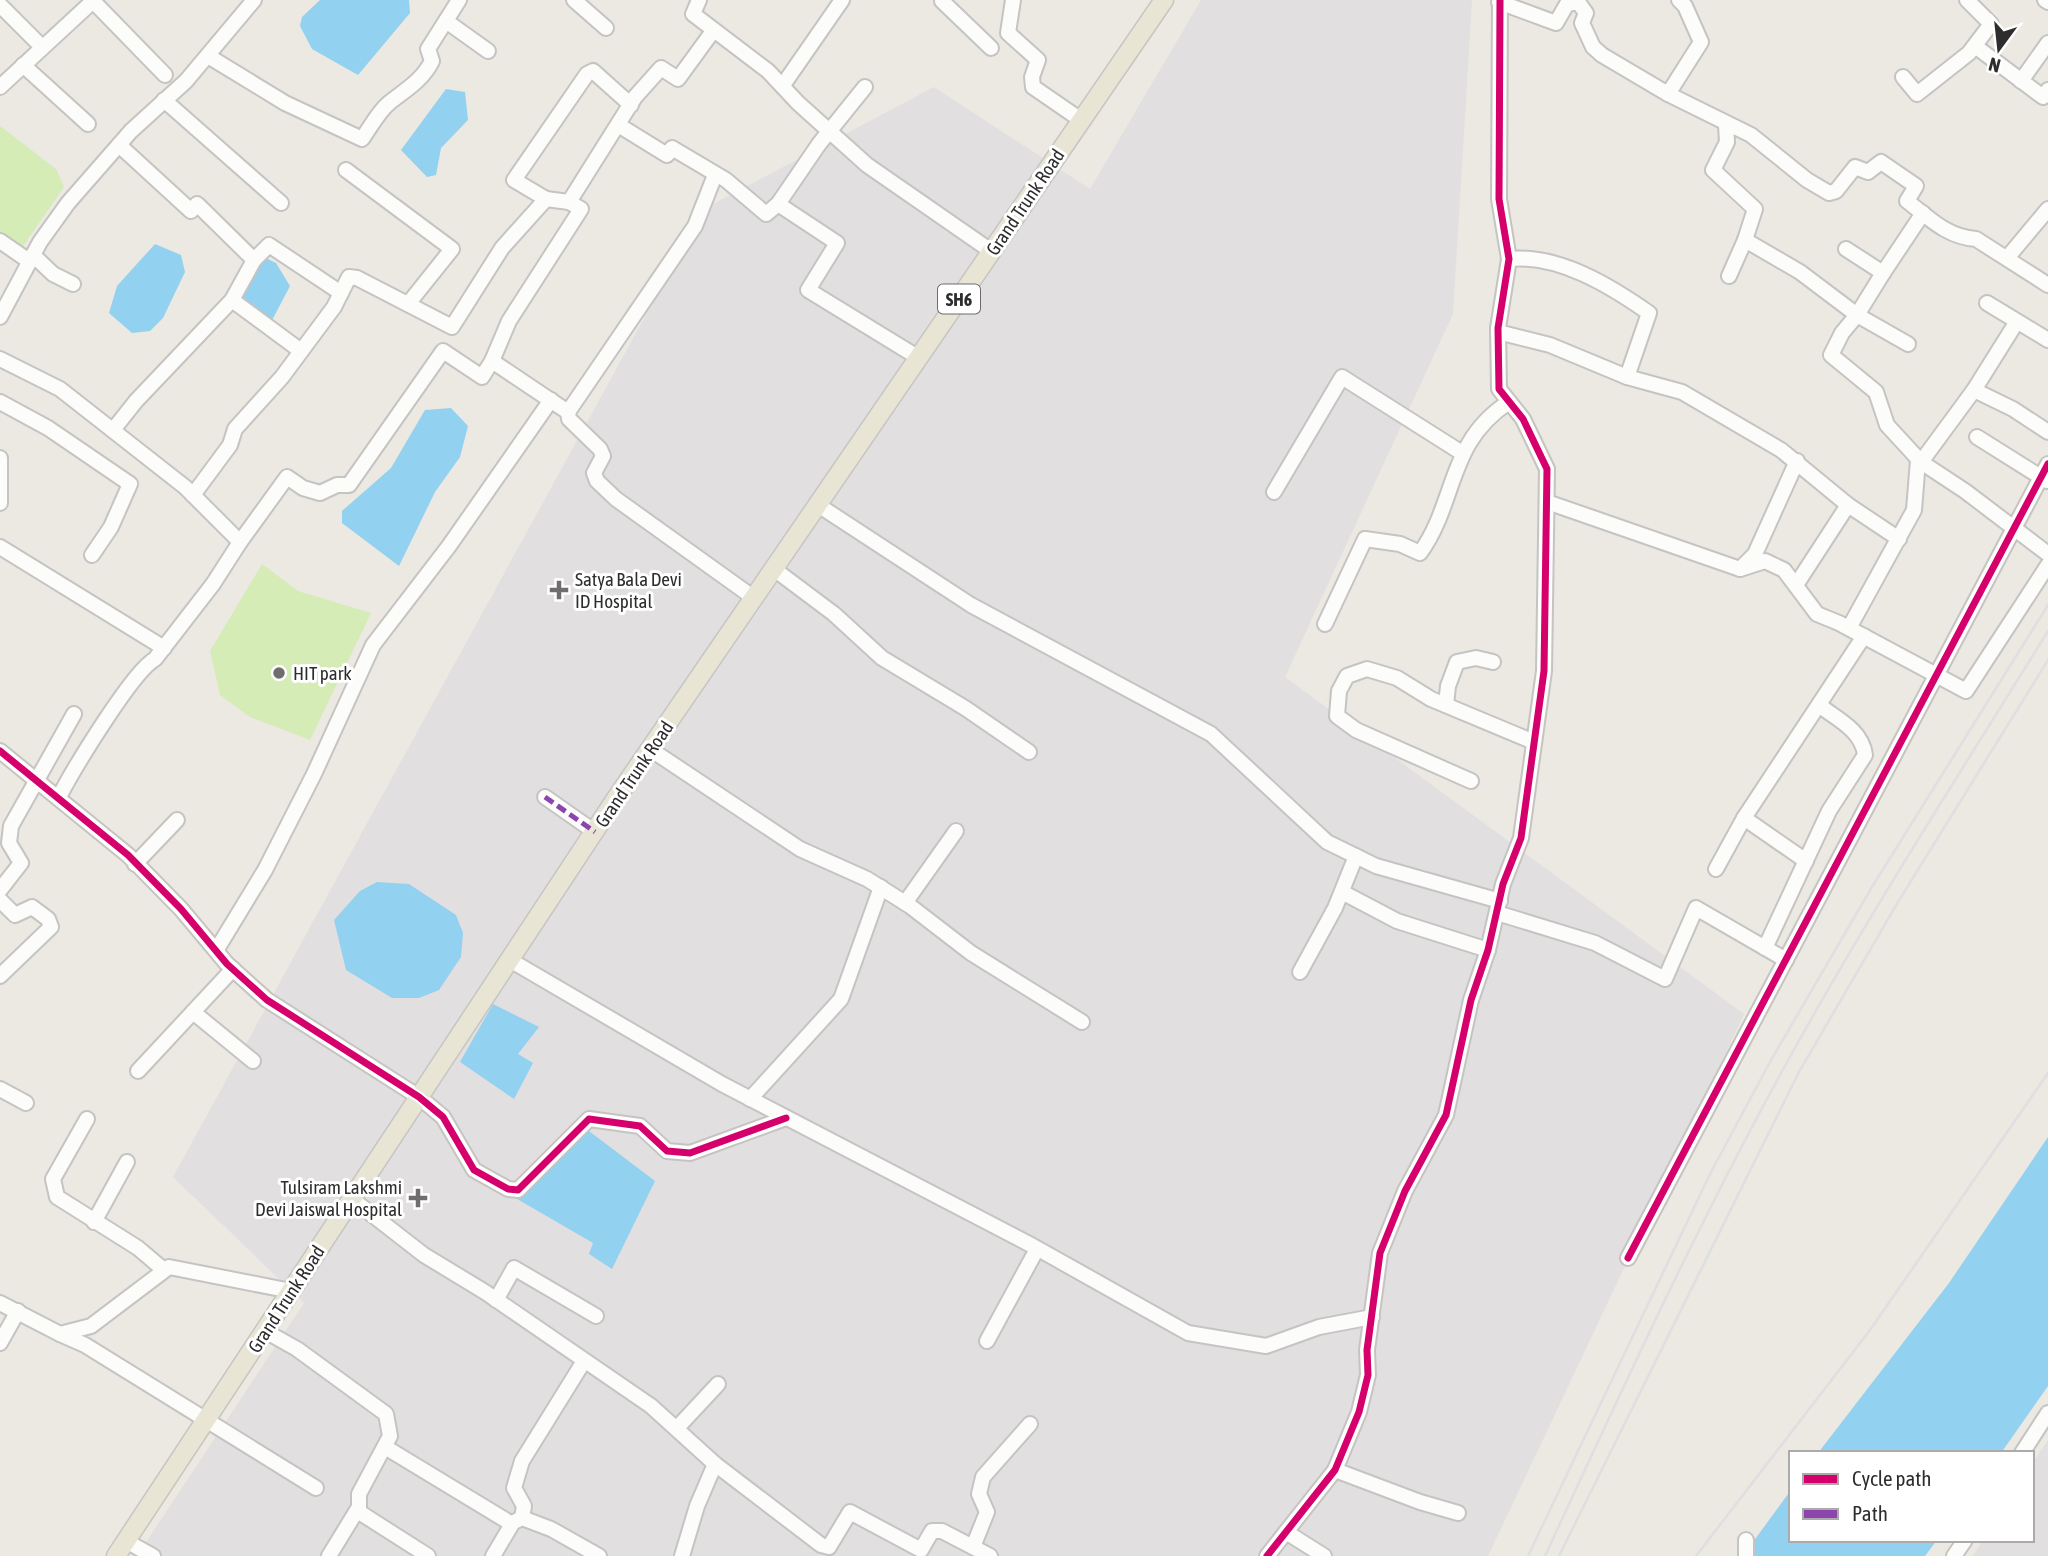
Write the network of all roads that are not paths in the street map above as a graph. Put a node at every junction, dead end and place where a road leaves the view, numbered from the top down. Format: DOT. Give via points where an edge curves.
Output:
graph roads {
  1 [pos="93,0"];
  2 [pos="254,0"];
  3 [pos="459,0"];
  4 [pos="574,0"];
  5 [pos="699,0"];
  6 [pos="842,0"];
  7 [pos="942,0"];
  8 [pos="1013,0"];
  9 [pos="1164,0"];
  10 [pos="1679,0"];
  11 [pos="1968,0"];
  12 [pos="1500,1"];
  13 [pos="0,5"];
  14 [pos="446,21"];
  15 [pos="607,28"];
  16 [pos="713,31"];
  17 [pos="2048,43"];
  18 [pos="1975,46"];
  19 [pos="42,47"];
  20 [pos="991,48"];
  21 [pos="488,51"];
  22 [pos="208,56"];
  23 [pos="23,65"];
  24 [pos="165,75"];
  25 [pos="1903,77"];
  26 [pos="2021,80"];
  27 [pos="783,85"];
  28 [pos="0,87"];
  29 [pos="865,87"];
  30 [pos="2048,90"];
  31 [pos="1668,94"];
  32 [pos="164,100"];
  33 [pos="631,105"];
  34 [pos="1081,120"];
  35 [pos="88,124"];
  36 [pos="1726,125"];
  37 [pos="620,126"];
  38 [pos="830,131"];
  39 [pos="118,145"];
  40 [pos="346,170"];
  41 [pos="715,175"];
  42 [pos="546,199"];
  43 [pos="569,202"];
  44 [pos="281,203"];
  45 [pos="778,204"];
  46 [pos="2048,209"];
  47 [pos="1923,213"];
  48 [pos="1745,240"];
  49 [pos="0,241"];
  50 [pos="1846,249"];
  51 [pos="991,251"];
  52 [pos="31,258"];
  53 [pos="2007,258"];
  54 [pos="1509,259"];
  55 [pos="254,260"];
  56 [pos="1883,273"];
  57 [pos="1729,276"];
  58 [pos="73,285"];
  59 [pos="2048,285"];
  60 [pos="341,293"];
  61 [pos="232,300"];
  62 [pos="1987,303"];
  63 [pos="408,304"];
  64 [pos="1857,315"];
  65 [pos="0,317"];
  66 [pos="2016,323"];
  67 [pos="1498,332"];
  68 [pos="2048,340"];
  69 [pos="1908,344"];
  70 [pos="301,351"];
  71 [pos="919,358"];
  72 [pos="0,359"];
  73 [pos="492,361"];
  74 [pos="1627,377"];
  75 [pos="1974,390"];
  76 [pos="551,400"];
  77 [pos="0,402"];
  78 [pos="1509,402"];
  79 [pos="568,412"];
  80 [pos="113,430"];
  81 [pos="2048,432"];
  82 [pos="1977,438"];
  83 [pos="1462,453"];
  84 [pos="0,458"];
  85 [pos="1797,461"];
  86 [pos="1919,461"];
  87 [pos="2046,474"];
  88 [pos="1274,492"];
  89 [pos="193,495"];
  90 [pos="1547,502"];
  91 [pos="0,503"];
  92 [pos="818,505"];
  93 [pos="1848,505"];
  94 [pos="2014,528"];
  95 [pos="1899,539"];
  96 [pos="240,541"];
  97 [pos="0,547"];
  98 [pos="2048,554"];
  99 [pos="92,555"];
  100 [pos="2048,565"];
  101 [pos="775,569"];
  102 [pos="1740,569"];
  103 [pos="1796,585"];
  104 [pos="754,598"];
  105 [pos="1325,624"];
  106 [pos="1849,628"];
  107 [pos="1864,636"];
  108 [pos="164,648"];
  109 [pos="1493,662"];
  110 [pos="1937,674"];
  111 [pos="1446,705"];
  112 [pos="1819,706"];
  113 [pos="74,714"];
  114 [pos="1534,742"];
  115 [pos="650,749"];
  116 [pos="0,751"];
  117 [pos="1029,752"];
  118 [pos="36,779"];
  119 [pos="1471,781"];
  120 [pos="59,797"];
  121 [pos="545,797"];
  122 [pos="1744,818"];
  123 [pos="177,820"];
  124 [pos="956,831"];
  125 [pos="595,832"];
  126 [pos="1356,856"];
  127 [pos="1807,861"];
  128 [pos="135,864"];
  129 [pos="1716,869"];
  130 [pos="880,887"];
  131 [pos="0,890"];
  132 [pos="1342,892"];
  133 [pos="0,900"];
  134 [pos="905,903"];
  135 [pos="1498,907"];
  136 [pos="1765,948"];
  137 [pos="217,949"];
  138 [pos="1488,950"];
  139 [pos="510,960"];
  140 [pos="1786,960"];
  141 [pos="233,969"];
  142 [pos="1300,972"];
  143 [pos="0,976"];
  144 [pos="193,1012"];
  145 [pos="1082,1022"];
  146 [pos="253,1061"];
  147 [pos="138,1071"];
  148 [pos="0,1090"];
  149 [pos="419,1097"];
  150 [pos="750,1099"];
  151 [pos="26,1103"];
  152 [pos="786,1118"];
  153 [pos="87,1119"];
  154 [pos="127,1162"];
  155 [pos="352,1199"];
  156 [pos="94,1222"];
  157 [pos="1037,1249"];
  158 [pos="1628,1258"];
  159 [pos="164,1270"];
  160 [pos="291,1291"];
  161 [pos="496,1300"];
  162 [pos="0,1303"];
  163 [pos="18,1311"];
  164 [pos="596,1317"];
  165 [pos="1372,1317"];
  166 [pos="265,1331"];
  167 [pos="60,1334"];
  168 [pos="987,1341"];
  169 [pos="0,1343"];
  170 [pos="584,1361"];
  171 [pos="718,1384"];
  172 [pos="2048,1413"];
  173 [pos="206,1420"];
  174 [pos="1030,1424"];
  175 [pos="677,1428"];
  176 [pos="385,1447"];
  177 [pos="2023,1451"];
  178 [pos="715,1464"];
  179 [pos="1335,1470"];
  180 [pos="316,1488"];
  181 [pos="359,1507"];
  182 [pos="1458,1513"];
  183 [pos="517,1521"];
  184 [pos="1286,1532"];
  185 [pos="1746,1539"];
  186 [pos="973,1547"];
  187 [pos="121,1549"];
  188 [pos="153,1556"];
  189 [pos="329,1556"];
  190 [pos="428,1556"];
  191 [pos="493,1556"];
  192 [pos="599,1556"];
  193 [pos="682,1556"];
  194 [pos="990,1556"];
  195 [pos="1267,1556"];
  196 [pos="1324,1556"];
  197 [pos="1746,1556"];
  1 -- 19 [label="street"];
  1 -- 24 [label="street"];
  2 -- 22 [label="street"];
  3 -- 14 [label="street"];
  4 -- 15 [label="street"];
  5 -- 16 [label="street" via="693,14"];
  6 -- 27 [label="street"];
  7 -- 20 [label="street"];
  8 -- 34 [label="street" via="1008,33 1038,60 1033,87"];
  9 -- 34 [label="main road, Grand Trunk Road / SH6"];
  10 -- 31 [label="street" via="1701,42"];
  11 -- 18 [label="street" via="1991,24"];
  12 -- 31 [label="street" via="1556,23 1567,4 1578,2 1586,13 1582,23 1593,47"];
  12 -- 54 [label="street" via="1499,200"];
  13 -- 19 [label="street"];
  14 -- 21 [label="street"];
  14 -- 22 [label="street" via="428,49 432,61 427,71 388,103 362,139 285,103"];
  16 -- 27 [label="street"];
  16 -- 33 [label="street" via="678,79 661,68"];
  17 -- 26 [label="street"];
  18 -- 25 [label="street" via="1917,94"];
  18 -- 26 [label="street"];
  19 -- 23 [label="street"];
  22 -- 32 [label="street"];
  23 -- 28 [label="street"];
  23 -- 35 [label="street"];
  26 -- 30 [label="street" via="2043,97"];
  27 -- 38 [label="street"];
  29 -- 38 [label="street"];
  31 -- 36 [label="street"];
  32 -- 39 [label="street"];
  32 -- 44 [label="street"];
  33 -- 37 [label="street"];
  33 -- 42 [label="street" via="602,76 593,71 587,74 514,180"];
  34 -- 51 [label="main road, Grand Trunk Road / SH6"];
  36 -- 47 [label="street" via="1760,141 1829,192 1836,191 1855,167 1868,172 1881,162 1916,186 1907,201"];
  36 -- 48 [label="street" via="1727,142 1713,170 1755,209"];
  37 -- 41 [label="street" via="667,155 672,148"];
  37 -- 43 [label="street"];
  38 -- 45 [label="street"];
  38 -- 51 [label="street" via="867,165"];
  39 -- 52 [label="street" via="68,203"];
  39 -- 55 [label="street" via="191,211 197,204"];
  40 -- 63 [label="street" via="452,249"];
  41 -- 45 [label="street" via="766,214"];
  41 -- 79 [label="street" via="688,237"];
  42 -- 43 [label="street"];
  42 -- 63 [label="street" via="502,248 452,327"];
  43 -- 73 [label="street" via="582,209 509,321"];
  45 -- 71 [label="street" via="837,243 808,290"];
  46 -- 53 [label="street"];
  47 -- 53 [label="street" via="1942,229 1976,239"];
  47 -- 56 [label="street"];
  48 -- 57 [label="street"];
  48 -- 64 [label="street" via="1800,272"];
  49 -- 52 [label="street"];
  50 -- 56 [label="street"];
  51 -- 71 [label="main road, Grand Trunk Road / SH6"];
  52 -- 58 [label="street"];
  52 -- 65 [label="street"];
  53 -- 59 [label="street"];
  54 -- 67 [label="street"];
  54 -- 74 [label="street" via="1531,256 1561,265 1630,299 1648,313"];
  55 -- 60 [label="street" via="270,245"];
  55 -- 61 [label="street"];
  56 -- 64 [label="street"];
  60 -- 63 [label="street" via="352,277"];
  60 -- 70 [label="street"];
  61 -- 70 [label="street"];
  61 -- 80 [label="street"];
  62 -- 66 [label="street"];
  64 -- 69 [label="street"];
  64 -- 86 [label="street" via="1831,355 1875,392 1887,425"];
  66 -- 68 [label="street"];
  66 -- 75 [label="street"];
  67 -- 74 [label="street" via="1550,345"];
  67 -- 78 [label="street" via="1499,389"];
  70 -- 89 [label="street" via="235,429 230,445"];
  71 -- 92 [label="main road, Grand Trunk Road / SH6"];
  72 -- 80 [label="street" via="50,383"];
  73 -- 76 [label="street"];
  73 -- 96 [label="street" via="482,377 443,351 349,485 320,493 287,477"];
  74 -- 85 [label="street" via="1682,392"];
  75 -- 81 [label="street"];
  75 -- 86 [label="street"];
  76 -- 79 [label="street"];
  76 -- 137 [label="street" via="373,645 265,870"];
  77 -- 99 [label="street" via="48,428 130,484 111,527"];
  78 -- 83 [label="street" via="1495,411"];
  78 -- 90 [label="street" via="1523,419 1547,469"];
  79 -- 104 [label="street" via="569,419 600,449 603,456 594,473 615,499"];
  80 -- 89 [label="street"];
  82 -- 87 [label="street"];
  83 -- 88 [label="street" via="1342,377"];
  83 -- 105 [label="street" via="1420,553 1399,544 1365,539"];
  84 -- 91 [label="street"];
  85 -- 93 [label="street"];
  85 -- 102 [label="street" via="1755,554"];
  86 -- 94 [label="street"];
  86 -- 95 [label="street" via="1914,510"];
  87 -- 94 [label="street"];
  89 -- 96 [label="street"];
  90 -- 102 [label="street"];
  90 -- 114 [label="street" via="1544,671"];
  92 -- 101 [label="main road, Grand Trunk Road / SH6"];
  92 -- 126 [label="street" via="971,605 1211,734 1303,822 1327,842"];
  93 -- 95 [label="street"];
  93 -- 103 [label="street"];
  94 -- 98 [label="street"];
  94 -- 110 [label="street"];
  95 -- 106 [label="street"];
  96 -- 108 [label="street"];
  97 -- 108 [label="street"];
  100 -- 110 [label="street" via="1966,691"];
  101 -- 104 [label="main road, Grand Trunk Road / SH6"];
  101 -- 117 [label="street" via="882,658"];
  102 -- 103 [label="street" via="1765,561 1784,570"];
  103 -- 106 [label="street" via="1817,614"];
  104 -- 115 [label="main road, Grand Trunk Road / SH6"];
  106 -- 107 [label="street"];
  107 -- 110 [label="street"];
  107 -- 112 [label="street"];
  108 -- 120 [label="street" via="126,690"];
  109 -- 111 [label="street" via="1476,658 1457,662"];
  110 -- 140 [label="street"];
  111 -- 114 [label="street"];
  111 -- 119 [label="street" via="1397,678 1367,668 1347,676 1339,691 1337,716 1356,730"];
  112 -- 122 [label="street"];
  112 -- 127 [label="street" via="1849,727 1863,742 1865,755 1829,811"];
  113 -- 118 [label="street"];
  114 -- 135 [label="street" via="1521,838"];
  115 -- 125 [label="main road, Grand Trunk Road / SH6"];
  115 -- 130 [label="street" via="800,849"];
  116 -- 118 [label="street"];
  118 -- 120 [label="street"];
  118 -- 131 [label="street" via="11,826 9,843 21,863"];
  120 -- 128 [label="street"];
  121 -- 125 [label="street"];
  122 -- 127 [label="street"];
  122 -- 129 [label="street"];
  123 -- 128 [label="street"];
  124 -- 134 [label="street"];
  125 -- 139 [label="main road, Grand Trunk Road / SH6"];
  126 -- 132 [label="street"];
  126 -- 135 [label="street" via="1376,866 1464,888"];
  127 -- 136 [label="street"];
  128 -- 137 [label="street"];
  130 -- 134 [label="street"];
  130 -- 150 [label="street" via="841,999"];
  132 -- 138 [label="street" via="1397,920"];
  132 -- 142 [label="street"];
  133 -- 143 [label="street" via="15,915 32,907 51,927"];
  134 -- 145 [label="street" via="971,953"];
  135 -- 136 [label="street" via="1595,943 1665,979 1696,908"];
  135 -- 138 [label="street"];
  136 -- 140 [label="street"];
  137 -- 141 [label="street"];
  138 -- 165 [label="street" via="1471,1000 1446,1115 1405,1191 1380,1252"];
  139 -- 149 [label="main road, Grand Trunk Road / SH6"];
  139 -- 150 [label="street"];
  140 -- 158 [label="street"];
  141 -- 144 [label="street"];
  141 -- 149 [label="street" via="283,1012"];
  144 -- 146 [label="street"];
  144 -- 147 [label="street"];
  148 -- 151 [label="street"];
  149 -- 152 [label="street" via="443,1116 474,1170 518,1190 589,1119 639,1126 667,1151 690,1153"];
  149 -- 155 [label="main road, Grand Trunk Road / SH6"];
  150 -- 152 [label="street"];
  152 -- 157 [label="street"];
  153 -- 156 [label="street" via="53,1180 57,1197"];
  154 -- 156 [label="street"];
  155 -- 160 [label="main road, Grand Trunk Road / SH6"];
  155 -- 161 [label="street" via="424,1255"];
  156 -- 159 [label="street"];
  157 -- 165 [label="street" via="1188,1333 1266,1346 1319,1327"];
  157 -- 168 [label="street"];
  159 -- 160 [label="street" via="169,1267"];
  159 -- 167 [label="street" via="91,1326"];
  160 -- 166 [label="main road, Grand Trunk Road / SH6"];
  161 -- 164 [label="street" via="514,1268"];
  161 -- 170 [label="street"];
  162 -- 163 [label="street"];
  163 -- 167 [label="street"];
  163 -- 169 [label="street"];
  165 -- 179 [label="street" via="1359,1412"];
  166 -- 173 [label="main road, Grand Trunk Road / SH6"];
  166 -- 176 [label="street" via="386,1415 390,1436"];
  167 -- 173 [label="street"];
  170 -- 175 [label="street"];
  170 -- 183 [label="street" via="522,1461 514,1488 524,1506"];
  171 -- 175 [label="street"];
  172 -- 177 [label="street"];
  173 -- 180 [label="street"];
  173 -- 187 [label="main road, Grand Trunk Road / SH6"];
  174 -- 186 [label="street" via="983,1477 979,1494 987,1512"];
  175 -- 178 [label="street"];
  176 -- 181 [label="street" via="359,1494"];
  176 -- 183 [label="street"];
  178 -- 186 [label="street" via="821,1545 828,1547 850,1512 921,1550 932,1531 942,1531"];
  178 -- 193 [label="street"];
  179 -- 182 [label="street"];
  179 -- 184 [label="street"];
  181 -- 189 [label="street"];
  181 -- 190 [label="street" via="373,1522"];
  183 -- 191 [label="street"];
  183 -- 192 [label="street" via="551,1529"];
  184 -- 195 [label="street"];
  184 -- 196 [label="street"];
  185 -- 197 [label="street"];
  186 -- 194 [label="street"];
  187 -- 188 [label="street"];
}
